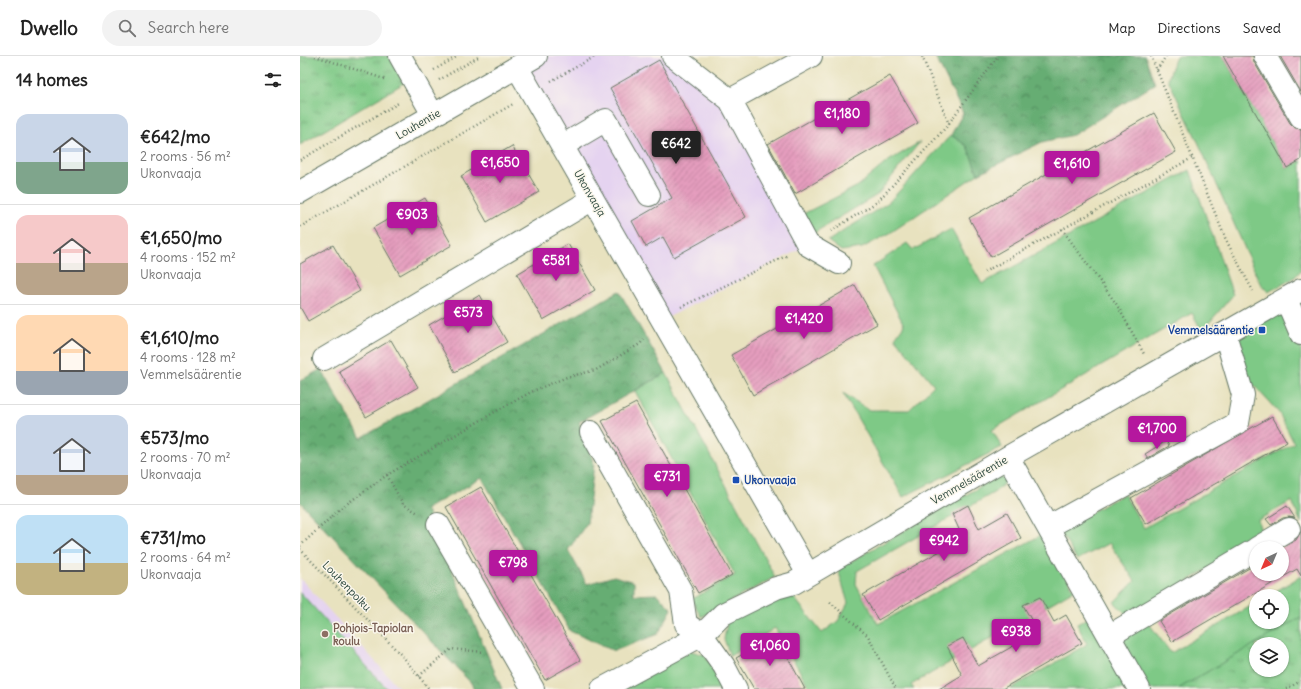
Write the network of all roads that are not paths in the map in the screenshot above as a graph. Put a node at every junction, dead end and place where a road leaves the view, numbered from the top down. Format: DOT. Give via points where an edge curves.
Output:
graph roads {
  1 [pos="400,56"];
  2 [pos="536,56"];
  3 [pos="673,56"];
  4 [pos="811,56"];
  5 [pos="1265,56"];
  6 [pos="517,67"];
  7 [pos="730,100"];
  8 [pos="434,115"];
  9 [pos="1301,117"];
  10 [pos="562,146"];
  11 [pos="300,192"];
  12 [pos="649,195"];
  13 [pos="593,199"];
  14 [pos="838,263"];
  15 [pos="1293,295"];
  16 [pos="1225,334"];
  17 [pos="1301,334"];
  18 [pos="324,359"];
  19 [pos="591,432"];
  20 [pos="1008,457"];
  21 [pos="438,524"];
  22 [pos="1048,527"];
  23 [pos="1289,529"];
  24 [pos="1269,541"];
  25 [pos="1249,553"];
  26 [pos="808,574"];
  27 [pos="702,635"];
  28 [pos="1109,636"];
  29 [pos="533,689"];
  30 [pos="602,689"];
  31 [pos="736,689"];
  32 [pos="1139,689"];
  1 -- 8 [label="street"];
  2 -- 6 [label="street, Louhentie"];
  3 -- 7 [label="street"];
  4 -- 7 [label="street"];
  5 -- 9 [label="street"];
  6 -- 8 [label="street, Louhentie"];
  6 -- 10 [label="street, Ukonvaaja"];
  7 -- 14 [label="street" via="808,245"];
  8 -- 11 [label="street, Louhentie"];
  10 -- 12 [label="street" via="606,120"];
  10 -- 13 [label="street, Ukonvaaja"];
  13 -- 18 [label="street"];
  13 -- 26 [label="street, Ukonvaaja"];
  15 -- 16 [label="street, Vemmelsäärentie"];
  15 -- 17 [label="street"];
  16 -- 20 [label="street, Vemmelsäärentie"];
  16 -- 22 [label="street" via="1243,395 1238,423"];
  19 -- 27 [label="street" via="681,592 686,624"];
  20 -- 22 [label="street"];
  20 -- 26 [label="street, Vemmelsäärentie"];
  21 -- 29 [label="street"];
  22 -- 28 [label="street"];
  23 -- 24 [label="street"];
  25 -- 28 [label="street"];
  26 -- 27 [label="street" via="794,583 776,588 723,614"];
  27 -- 30 [label="street"];
  27 -- 31 [label="street" via="724,666"];
  28 -- 32 [label="street"];
}
